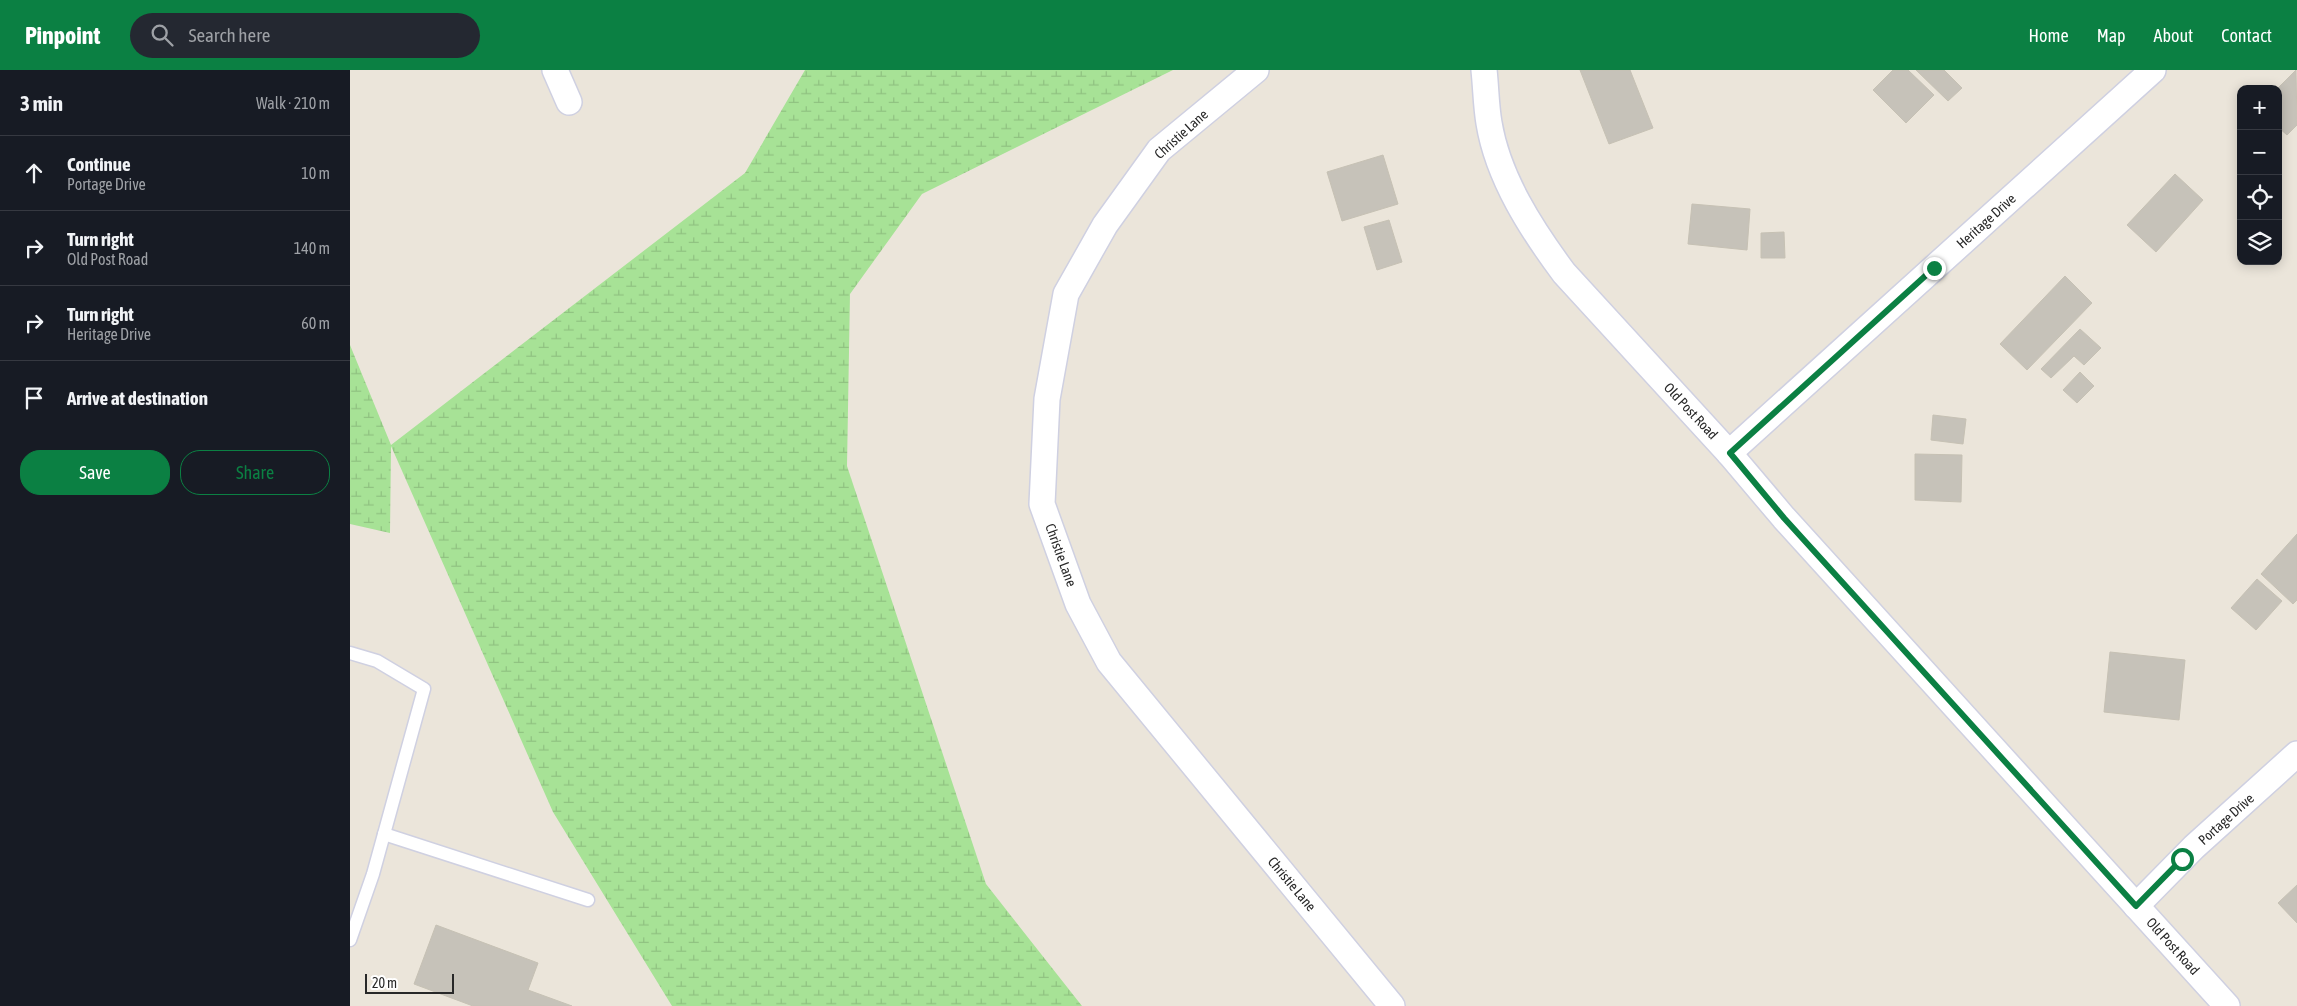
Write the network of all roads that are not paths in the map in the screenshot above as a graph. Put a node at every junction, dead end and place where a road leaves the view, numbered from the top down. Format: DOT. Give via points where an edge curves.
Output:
graph roads {
  1 [pos="555,70"];
  2 [pos="1256,70"];
  3 [pos="1484,70"];
  4 [pos="2153,70"];
  5 [pos="569,102"];
  6 [pos="1730,453"];
  7 [pos="350,653"];
  8 [pos="2297,754"];
  9 [pos="384,834"];
  10 [pos="588,900"];
  11 [pos="2136,906"];
  12 [pos="350,940"];
  13 [pos="1392,1006"];
  14 [pos="2227,1006"];
  1 -- 5 [label="street"];
  2 -- 13 [label="street, Christie Lane" via="1159,150 1105,226 1066,294 1047,399 1042,504 1078,604 1109,662"];
  3 -- 6 [label="street, Old Post Road" via="1489,125 1502,165 1542,244 1564,273"];
  4 -- 6 [label="street, Heritage Drive"];
  6 -- 11 [label="street, Old Post Road" via="1784,518"];
  7 -- 9 [label="lane" via="377,661 424,689"];
  8 -- 11 [label="street, Portage Drive"];
  9 -- 10 [label="lane"];
  9 -- 12 [label="lane"];
  11 -- 14 [label="street, Old Post Road"];
}
